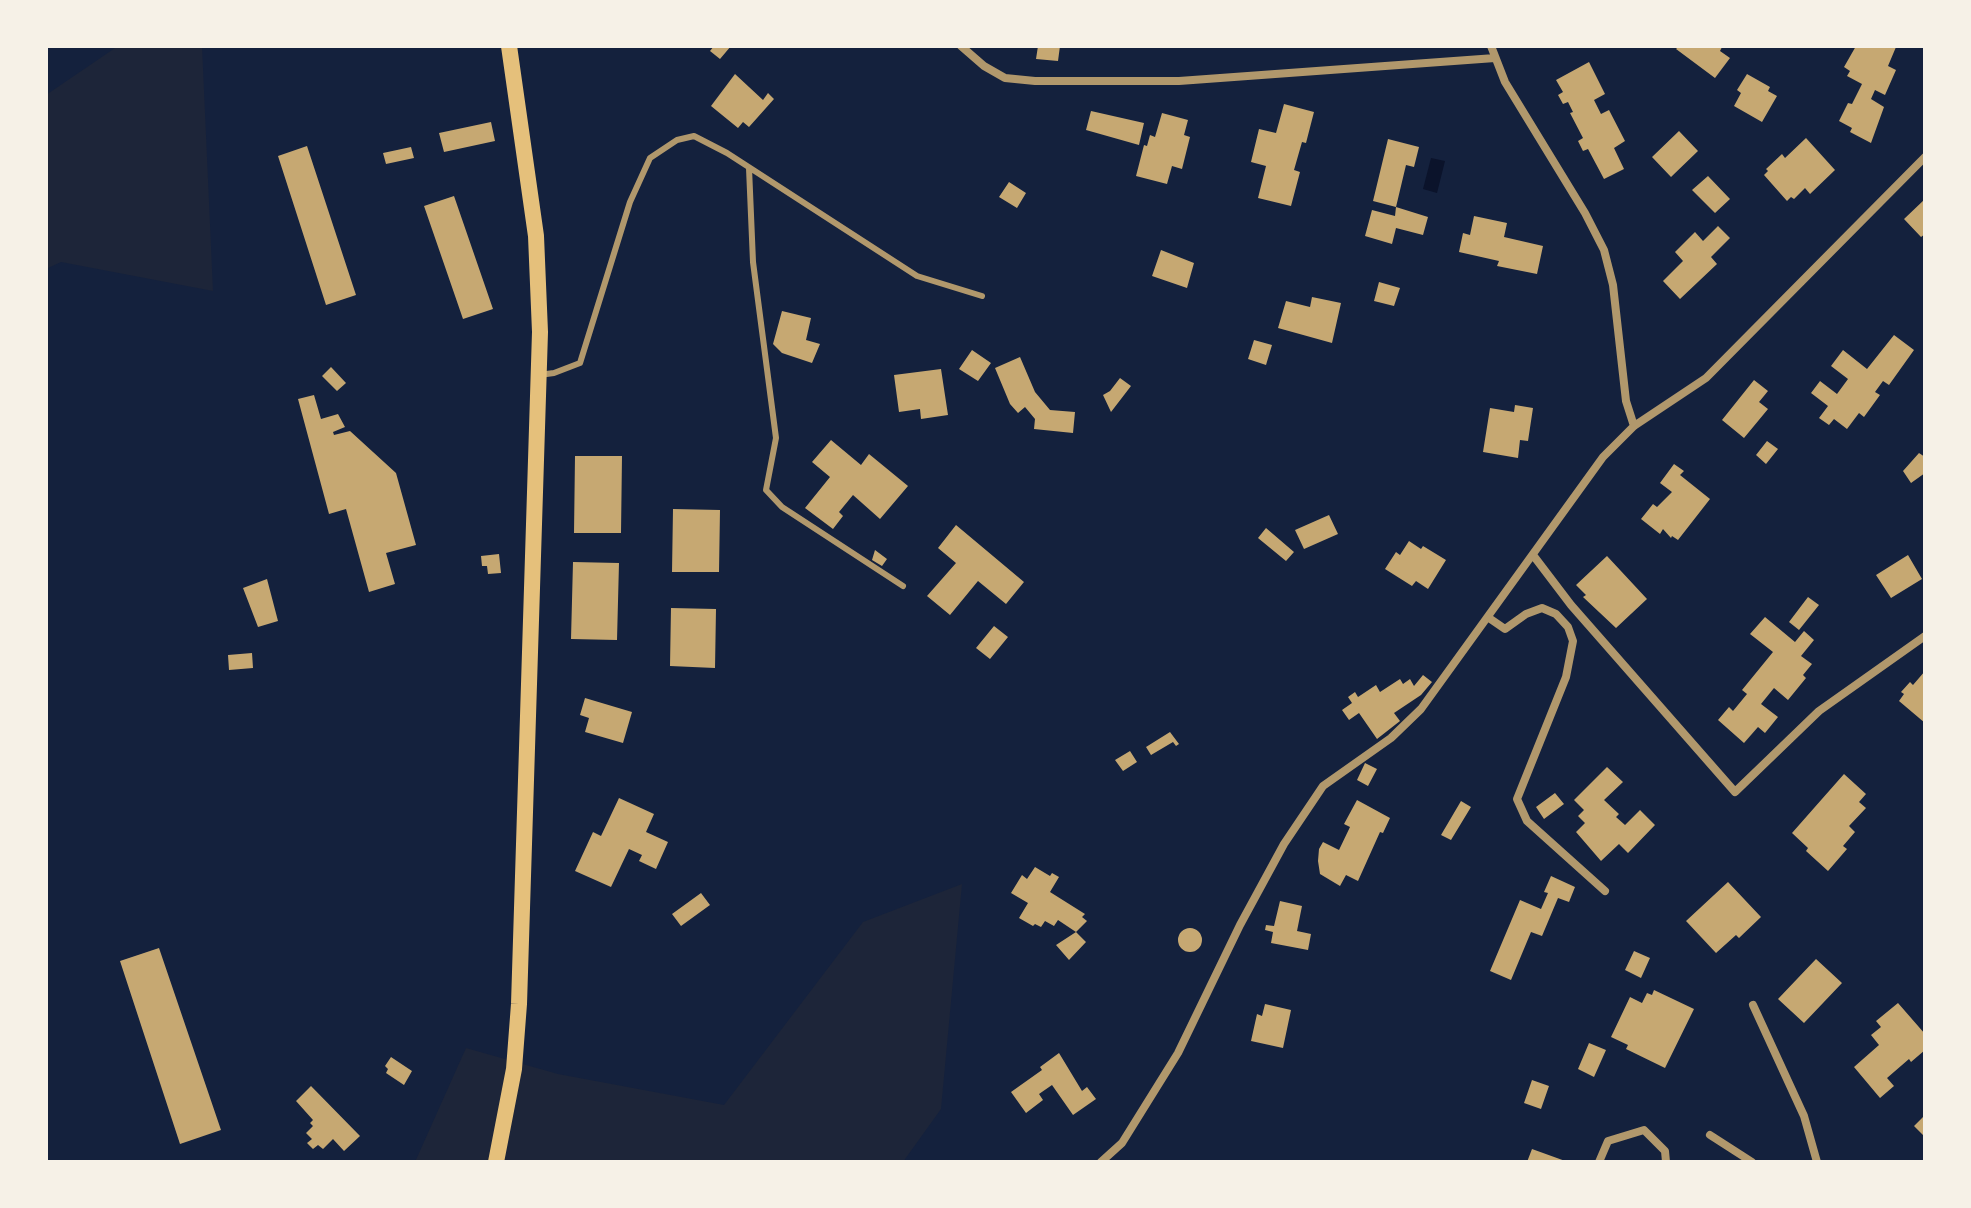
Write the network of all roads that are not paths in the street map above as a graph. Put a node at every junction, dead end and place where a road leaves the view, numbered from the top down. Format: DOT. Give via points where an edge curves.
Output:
graph roads {
  1 [pos="509,46"];
  2 [pos="961,46"];
  3 [pos="1491,46"];
  4 [pos="1495,58"];
  5 [pos="1925,157"];
  6 [pos="749,168"];
  7 [pos="982,296"];
  8 [pos="539,375"];
  9 [pos="1634,426"];
  10 [pos="1533,555"];
  11 [pos="903,586"];
  12 [pos="1489,618"];
  13 [pos="1925,636"];
  14 [pos="1605,891"];
  15 [pos="1753,1005"];
  16 [pos="1710,1135"];
  17 [pos="496,1162"];
  18 [pos="1101,1162"];
  19 [pos="1599,1162"];
  20 [pos="1666,1162"];
  21 [pos="1752,1162"];
  22 [pos="1817,1162"];
  1 -- 8 [label="main road" via="536,236"];
  2 -- 4 [label="street" via="1005,78 1035,81 1193,80"];
  3 -- 4 [label="street"];
  4 -- 9 [label="street" via="1604,250"];
  5 -- 9 [label="street" via="1706,378"];
  6 -- 7 [label="lane" via="917,276"];
  6 -- 8 [label="lane" via="694,136 677,140 650,158 630,202 580,363"];
  6 -- 11 [label="lane" via="753,262 776,438 766,490 782,507"];
  8 -- 17 [label="main road" via="519,1004 514,1069"];
  9 -- 10 [label="street" via="1603,457"];
  10 -- 12 [label="street"];
  10 -- 13 [label="street" via="1735,792 1819,711"];
  12 -- 14 [label="street" via="1505,629 1542,608 1568,627 1573,641 1566,677 1517,799 1527,821"];
  12 -- 18 [label="street" via="1421,709 1391,738 1323,786 1240,925 1178,1053 1122,1143"];
  15 -- 22 [label="street" via="1804,1116"];
  16 -- 21 [label="street"];
  19 -- 20 [label="street" via="1608,1141 1644,1130 1665,1151"];
}
